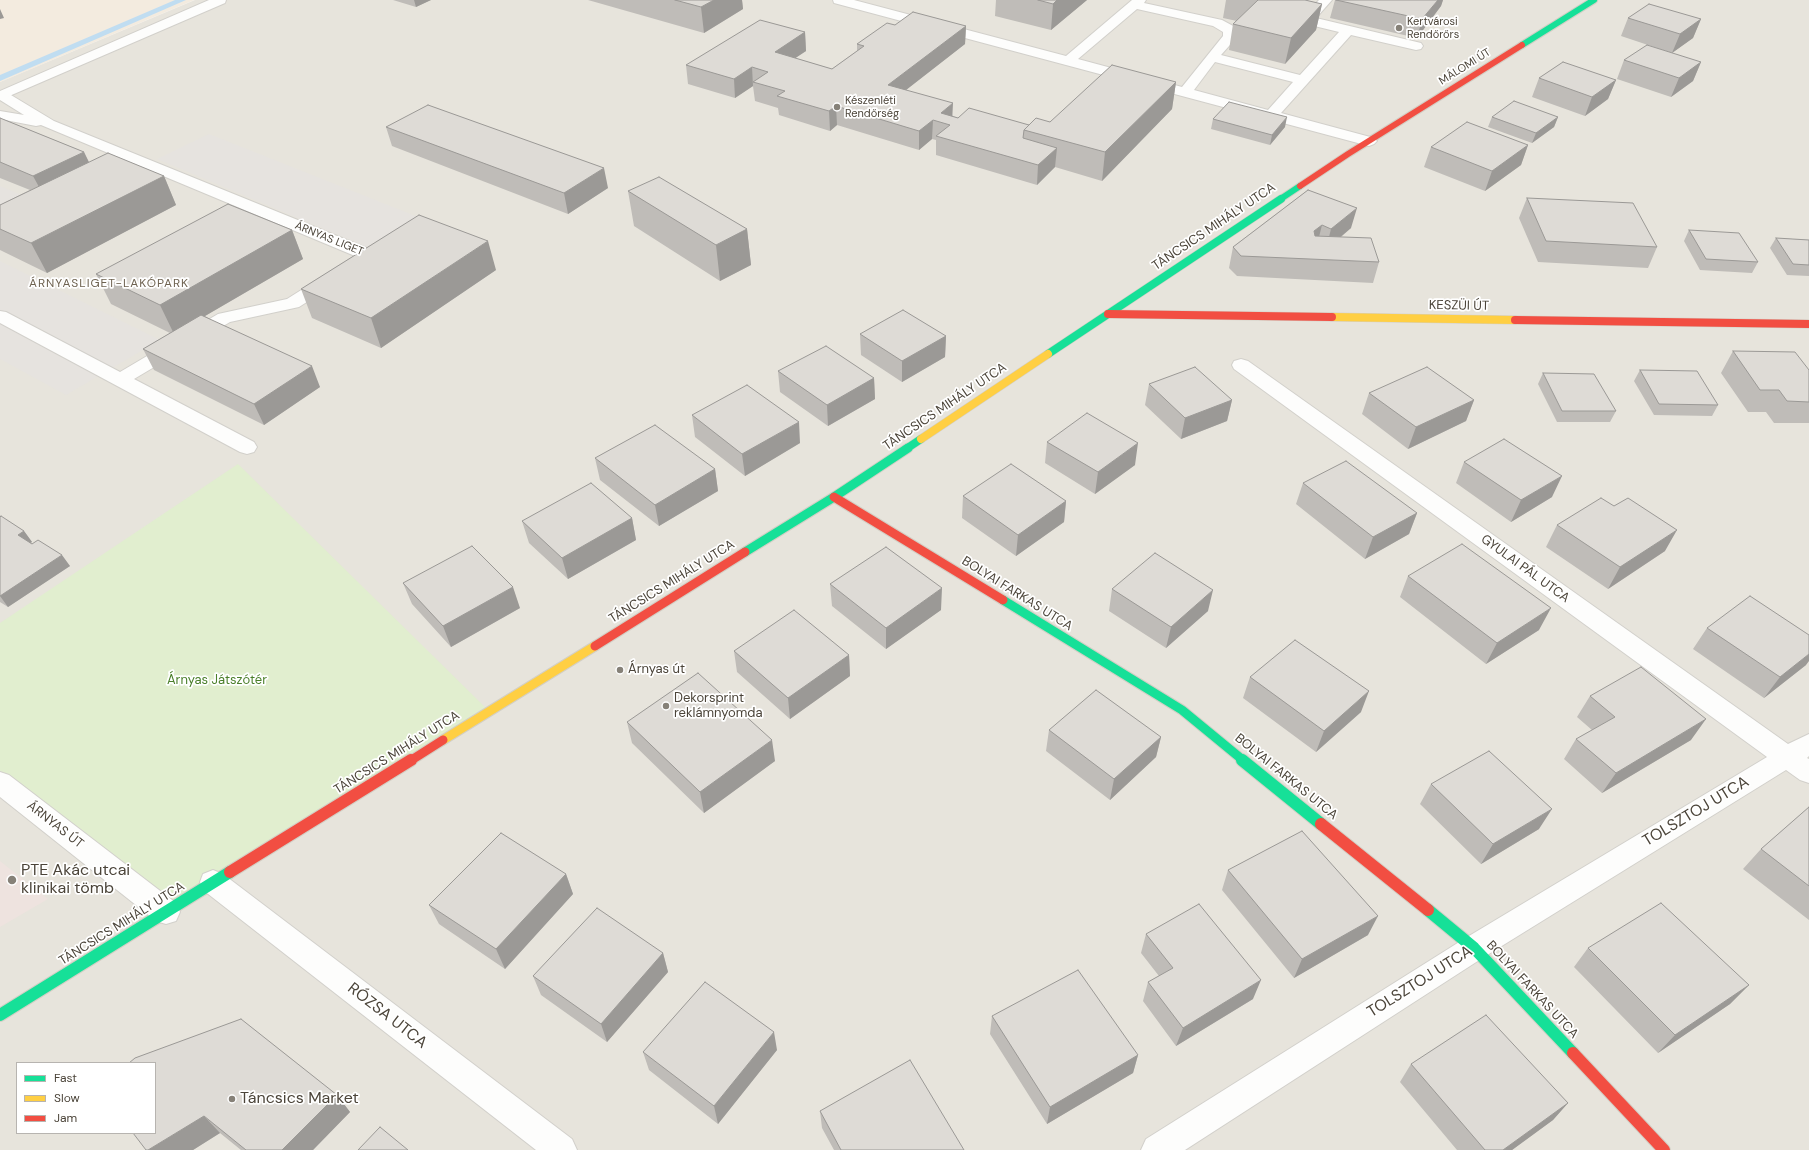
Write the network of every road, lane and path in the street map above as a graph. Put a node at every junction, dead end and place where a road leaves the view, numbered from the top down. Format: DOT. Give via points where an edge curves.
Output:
graph roads {
  1 [pos="220,0"];
  2 [pos="839,0"];
  3 [pos="1326,0"];
  4 [pos="1594,0"];
  5 [pos="1137,2"];
  6 [pos="899,4"];
  7 [pos="888,13"];
  8 [pos="1348,30"];
  9 [pos="1416,46"];
  10 [pos="1212,57"];
  11 [pos="1068,61"];
  12 [pos="1303,80"];
  13 [pos="1185,92"];
  14 [pos="1,96"];
  15 [pos="0,115"];
  16 [pos="1271,115"];
  17 [pos="49,124"];
  18 [pos="1369,141"];
  19 [pos="1348,154"];
  20 [pos="140,161"];
  21 [pos="123,170"];
  22 [pos="1108,314"];
  23 [pos="0,316"];
  24 [pos="1809,324"];
  25 [pos="1241,365"];
  26 [pos="120,380"];
  27 [pos="247,447"];
  28 [pos="834,497"];
  29 [pos="1798,751"];
  30 [pos="1809,773"];
  31 [pos="0,782"];
  32 [pos="213,882"];
  33 [pos="166,912"];
  34 [pos="1474,948"];
  35 [pos="0,1015"];
  36 [pos="560,1150"];
  37 [pos="1157,1150"];
  38 [pos="1664,1150"];
  1 -- 14 [label="street"];
  2 -- 7 [label="street"];
  3 -- 8 [label="street" via="1307,20"];
  4 -- 18 [label="street, MÁLOMI ÚT"];
  5 -- 10 [label="street" via="1217,23 1230,30 1230,37"];
  5 -- 11 [label="street"];
  6 -- 7 [label="street"];
  7 -- 11 [label="street"];
  8 -- 9 [label="street"];
  8 -- 12 [label="street"];
  10 -- 12 [label="street"];
  10 -- 13 [label="street"];
  11 -- 13 [label="street"];
  12 -- 16 [label="street"];
  13 -- 16 [label="street"];
  14 -- 17 [label="street"];
  15 -- 17 [label="street"];
  16 -- 18 [label="street"];
  17 -- 20 [label="street, ÁRNYAS LIGET"];
  18 -- 19 [label="street, MÁLOMI ÚT"];
  19 -- 22 [label="street, TÁNCSICS MIHÁLY UTCA"];
  20 -- 21 [label="street"];
  20 -- 26 [label="street, ÁRNYAS LIGET" via="368,255 293,303 224,318"];
  22 -- 24 [label="street, KESZÜI ÚT"];
  22 -- 28 [label="street, TÁNCSICS MIHÁLY UTCA"];
  23 -- 26 [label="street"];
  25 -- 29 [label="street, GYULAI PÁL UTCA"];
  26 -- 27 [label="street"];
  28 -- 32 [label="street, TÁNCSICS MIHÁLY UTCA"];
  28 -- 34 [label="street, BOLYAI FARKAS UTCA" via="1182,710"];
  29 -- 30 [label="street, GYULAI PÁL UTCA"];
  29 -- 34 [label="street, TOLSZTOJ UTCA"];
  31 -- 33 [label="street, ÁRNYAS ÚT"];
  32 -- 33 [label="street, TÁNCSICS MIHÁLY UTCA"];
  32 -- 36 [label="street, RÓZSA UTCA"];
  33 -- 35 [label="street, TÁNCSICS MIHÁLY UTCA"];
  34 -- 37 [label="street, TOLSZTOJ UTCA"];
  34 -- 38 [label="street, BOLYAI FARKAS UTCA"];
}
